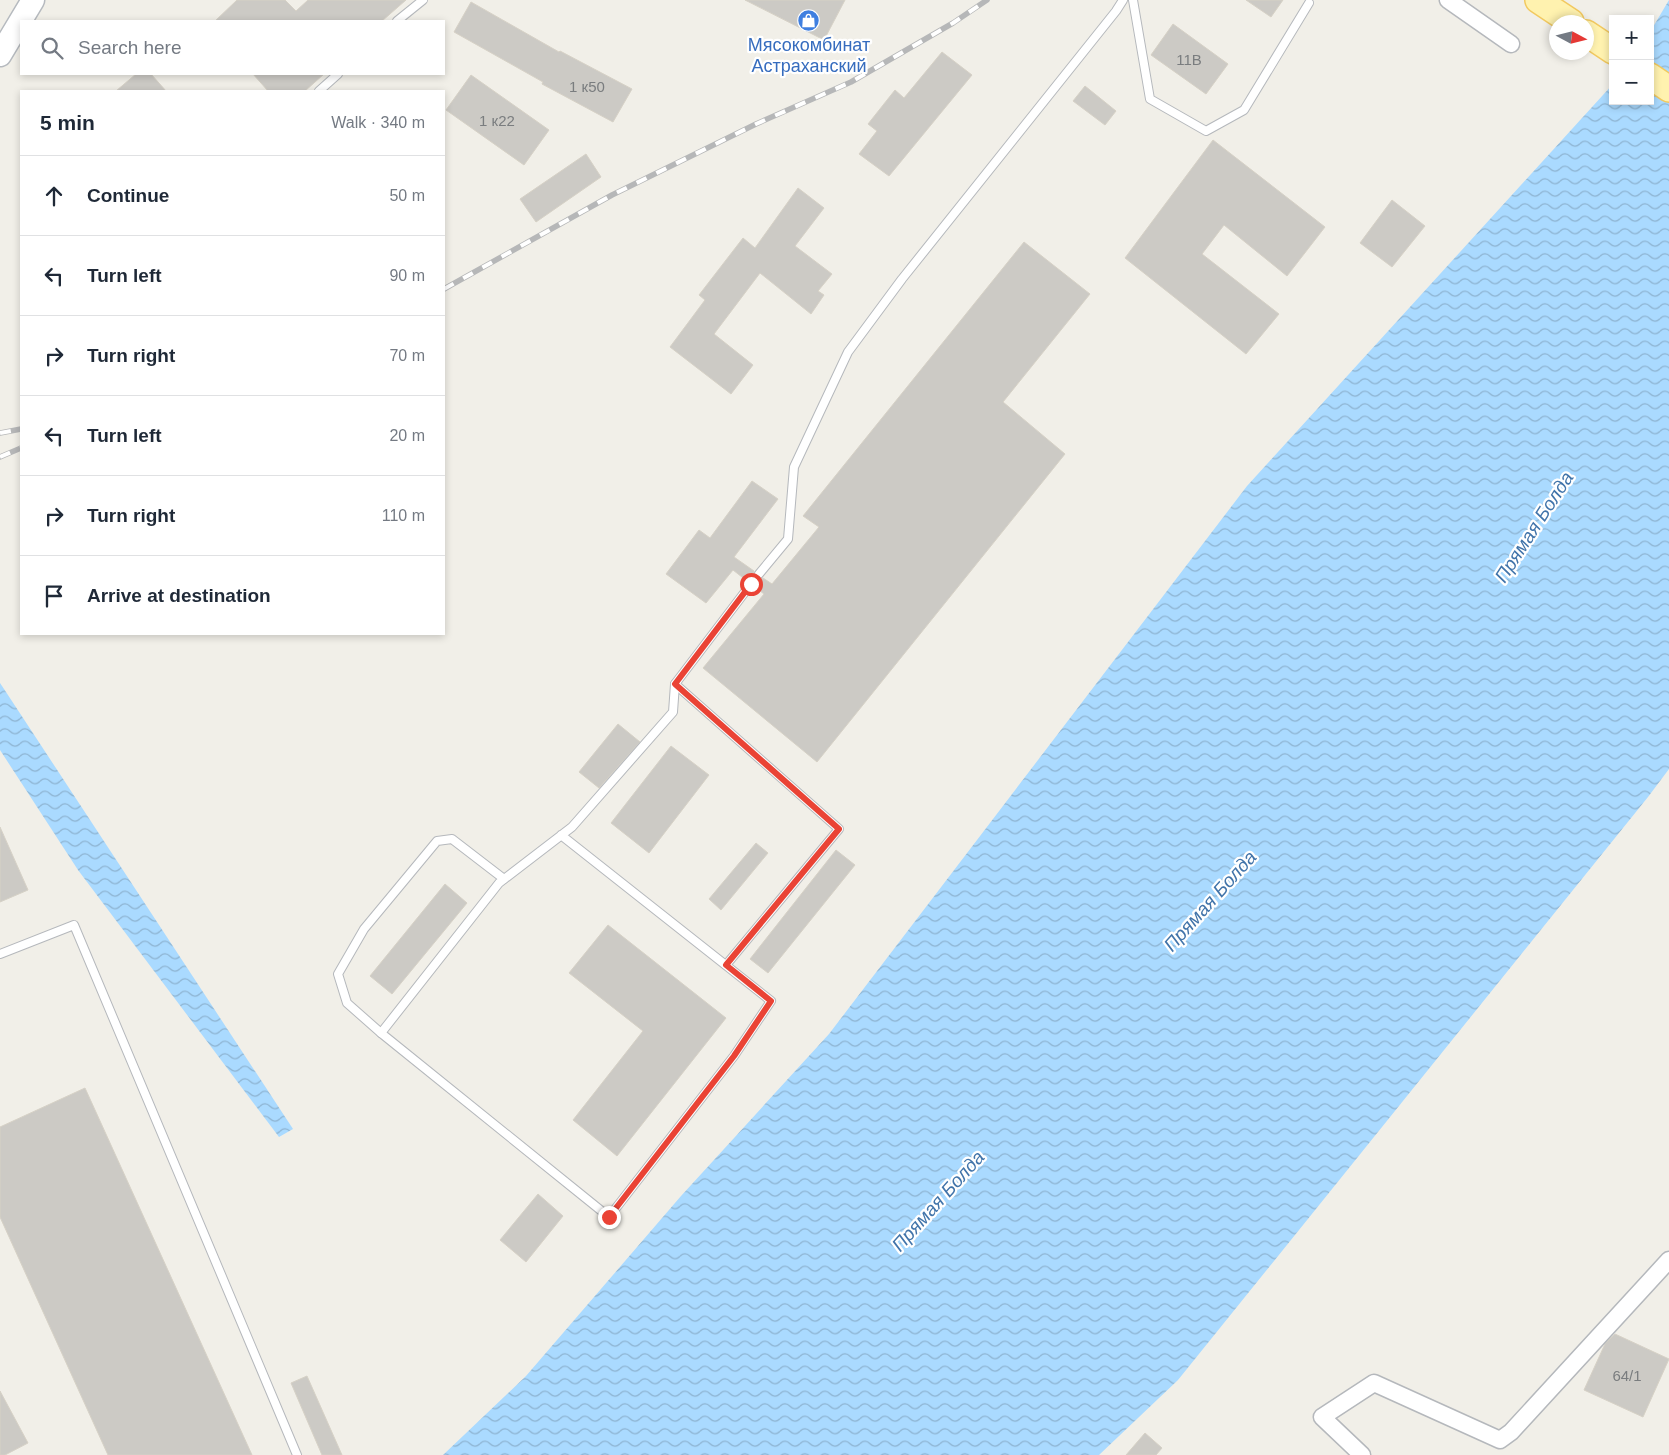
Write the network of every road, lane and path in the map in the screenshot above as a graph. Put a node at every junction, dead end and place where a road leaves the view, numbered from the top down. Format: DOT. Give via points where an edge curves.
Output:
graph roads {
  1 [pos="33,0"];
  2 [pos="423,0"];
  3 [pos="1123,0"];
  4 [pos="1133,0"];
  5 [pos="1448,0"];
  6 [pos="1538,0"];
  7 [pos="1309,3"];
  8 [pos="1560,15"];
  9 [pos="398,20"];
  10 [pos="1594,38"];
  11 [pos="1511,44"];
  12 [pos="2,47"];
  13 [pos="1609,48"];
  14 [pos="337,75"];
  15 [pos="1654,79"];
  16 [pos="1669,89"];
  17 [pos="320,90"];
  18 [pos="758,574"];
  19 [pos="751,584"];
  20 [pos="675,684"];
  21 [pos="561,835"];
  22 [pos="504,879"];
  23 [pos="0,954"];
  24 [pos="726,965"];
  25 [pos="381,1033"];
  26 [pos="1666,1268"];
  27 [pos="297,1455"];
  28 [pos="1362,1455"];
  1 -- 12 [label="main road"];
  2 -- 9 [label="lane"];
  3 -- 18 [label="lane" via="848,352 794,467 788,539"];
  4 -- 7 [label="lane" via="1150,99 1206,131 1244,110"];
  5 -- 11 [label="street"];
  6 -- 8 [label="main road"];
  10 -- 13 [label="main road"];
  14 -- 17 [label="lane"];
  15 -- 16 [label="main road"];
  19 -- 20 [label="lane"];
  20 -- 21 [label="lane" via="673,712 572,827"];
  20 -- 24 [label="lane" via="839,829"];
  21 -- 22 [label="lane"];
  21 -- 24 [label="lane"];
  22 -- 25 [label="lane"];
  22 -- 25 [label="lane" via="452,839 437,841 364,929 338,974 347,1003"];
  23 -- 27 [label="lane" via="74,924"];
  24 -- 25 [label="lane" via="771,1001 734,1056 609,1217"];
  26 -- 28 [label="street" via="1500,1440 1374,1383 1322,1417"];
}
